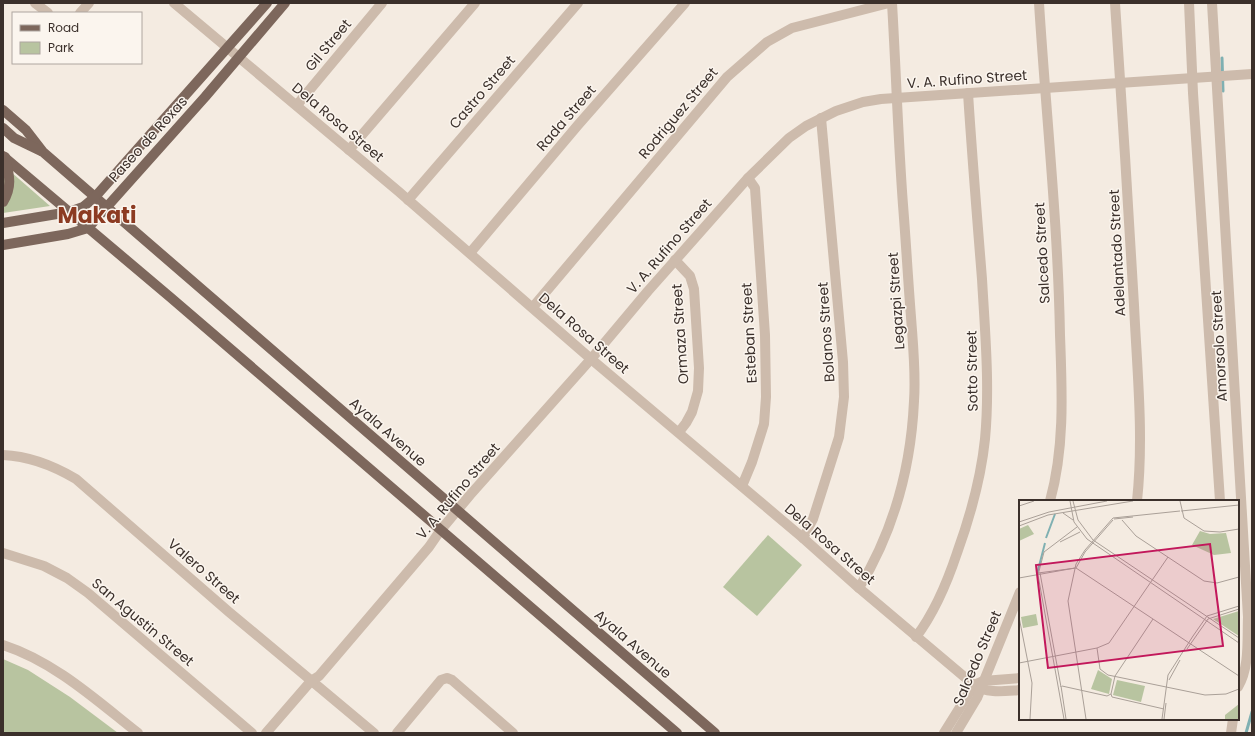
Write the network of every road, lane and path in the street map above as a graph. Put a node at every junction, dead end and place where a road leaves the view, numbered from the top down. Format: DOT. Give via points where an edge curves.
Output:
graph roads {
  1 [pos="35,3"];
  2 [pos="89,3"];
  3 [pos="174,3"];
  4 [pos="267,3"];
  5 [pos="285,3"];
  6 [pos="382,3"];
  7 [pos="474,3"];
  8 [pos="578,3"];
  9 [pos="685,3"];
  10 [pos="890,3"];
  11 [pos="1039,3"];
  12 [pos="1115,3"];
  13 [pos="1189,3"];
  14 [pos="1212,3"];
  15 [pos="47,12"];
  16 [pos="81,12"];
  17 [pos="227,46"];
  18 [pos="239,57"];
  19 [pos="1252,74"];
  20 [pos="1217,77"];
  21 [pos="1193,78"];
  22 [pos="1120,83"];
  23 [pos="1044,88"];
  24 [pos="968,93"];
  25 [pos="897,97"];
  26 [pos="297,105"];
  27 [pos="3,110"];
  28 [pos="821,118"];
  29 [pos="3,128"];
  30 [pos="349,150"];
  31 [pos="43,152"];
  32 [pos="4,157"];
  33 [pos="748,178"];
  34 [pos="95,197"];
  35 [pos="408,200"];
  36 [pos="3,202"];
  37 [pos="106,207"];
  38 [pos="69,212"];
  39 [pos="3,223"];
  40 [pos="88,228"];
  41 [pos="3,245"];
  42 [pos="470,253"];
  43 [pos="674,260"];
  44 [pos="533,307"];
  45 [pos="592,359"];
  46 [pos="679,432"];
  47 [pos="3,455"];
  48 [pos="742,486"];
  49 [pos="1050,500"];
  50 [pos="1137,500"];
  51 [pos="1220,500"];
  52 [pos="457,510"];
  53 [pos="440,531"];
  54 [pos="804,538"];
  55 [pos="3,553"];
  56 [pos="860,588"];
  57 [pos="1019,594"];
  58 [pos="916,636"];
  59 [pos="3,645"];
  60 [pos="1242,675"];
  61 [pos="1019,678"];
  62 [pos="311,681"];
  63 [pos="979,685"];
  64 [pos="1019,690"];
  65 [pos="1233,720"];
  66 [pos="138,733"];
  67 [pos="252,733"];
  68 [pos="266,733"];
  69 [pos="374,733"];
  70 [pos="397,733"];
  71 [pos="513,733"];
  72 [pos="677,733"];
  73 [pos="715,733"];
  74 [pos="944,733"];
  75 [pos="956,733"];
  76 [pos="1231,733"];
  1 -- 15 [label="street"];
  2 -- 16 [label="street"];
  3 -- 17 [label="street, Dela Rosa Street"];
  4 -- 17 [label="main road, Paseo de Roxas"];
  5 -- 18 [label="main road, Paseo de Roxas"];
  6 -- 26 [label="street, Gil Street"];
  7 -- 30 [label="street"];
  8 -- 35 [label="street, Castro Street"];
  9 -- 42 [label="street, Rada Street"];
  10 -- 25 [label="street, Legazpi Street"];
  10 -- 44 [label="street, Rodriguez Street" via="792,28 767,42 727,77"];
  11 -- 23 [label="street, Salcedo Street"];
  12 -- 22 [label="street, Adelantado Street"];
  13 -- 21 [label="street, Amorsolo Street"];
  14 -- 20 [label="street, Amorsolo Street"];
  17 -- 18 [label="street, Dela Rosa Street"];
  17 -- 34 [label="main road, Paseo de Roxas"];
  18 -- 26 [label="street, Dela Rosa Street"];
  18 -- 37 [label="main road, Paseo de Roxas"];
  19 -- 20 [label="street, V. A. Rufino Street"];
  20 -- 21 [label="street, V. A. Rufino Street"];
  20 -- 60 [label="street, Amorsolo Street" via="1248,617"];
  21 -- 22 [label="street, V. A. Rufino Street"];
  21 -- 51 [label="street, Amorsolo Street"];
  22 -- 23 [label="street, V. A. Rufino Street"];
  22 -- 50 [label="street, Adelantado Street" via="1127,166 1138,387 1140,461"];
  23 -- 24 [label="street, V. A. Rufino Street"];
  23 -- 49 [label="street, Salcedo Street" via="1059,294 1062,395 1059,456"];
  24 -- 25 [label="street, V. A. Rufino Street"];
  24 -- 58 [label="street, Sotto Street" via="988,387 985,440 977,484 949,578 939,600"];
  25 -- 28 [label="street, V. A. Rufino Street" via="863,102"];
  25 -- 56 [label="street, Legazpi Street" via="914,363 914,407 904,476 893,518"];
  26 -- 30 [label="street, Dela Rosa Street"];
  27 -- 31 [label="main road, Ayala Avenue" via="26,130"];
  28 -- 33 [label="street, V. A. Rufino Street" via="789,138"];
  28 -- 54 [label="street, Bolanos Street" via="844,397 839,437"];
  29 -- 31 [label="main road, Ayala Avenue" via="14,138"];
  30 -- 35 [label="street, Dela Rosa Street"];
  31 -- 34 [label="main road, Ayala Avenue"];
  32 -- 36 [label="main road" via="10,177 7,196"];
  32 -- 38 [label="main road"];
  33 -- 43 [label="street, V. A. Rufino Street"];
  33 -- 48 [label="street, Esteban Street" via="755,188 765,335 766,397 764,424"];
  34 -- 37 [label="main road, Ayala Avenue"];
  34 -- 38 [label="main road, Paseo de Roxas" via="83,207"];
  35 -- 42 [label="street, Dela Rosa Street"];
  37 -- 40 [label="main road, Paseo de Roxas"];
  37 -- 52 [label="main road, Ayala Avenue"];
  38 -- 39 [label="main road, Paseo de Roxas"];
  38 -- 40 [label="main road"];
  40 -- 41 [label="main road"];
  40 -- 53 [label="main road"];
  42 -- 44 [label="street, Dela Rosa Street"];
  43 -- 45 [label="street, V. A. Rufino Street"];
  43 -- 46 [label="street, Ormaza Street" via="690,276 694,288 698,368 698,391 692,412"];
  44 -- 45 [label="street, Dela Rosa Street"];
  45 -- 46 [label="street, Dela Rosa Street"];
  45 -- 52 [label="street, V. A. Rufino Street"];
  46 -- 48 [label="street, Dela Rosa Street"];
  47 -- 62 [label="street, Valero Street" via="57,468 76,479"];
  48 -- 54 [label="street, Dela Rosa Street"];
  52 -- 53 [label="street, V. A. Rufino Street"];
  52 -- 73 [label="main road, Ayala Avenue"];
  53 -- 62 [label="street, V. A. Rufino Street" via="348,643 319,676"];
  53 -- 72 [label="main road"];
  54 -- 56 [label="street, Dela Rosa Street"];
  55 -- 67 [label="street, San Agustin Street" via="44,566 88,593"];
  56 -- 58 [label="street, Dela Rosa Street"];
  57 -- 63 [label="street, Salcedo Street"];
  58 -- 63 [label="street, Dela Rosa Street"];
  59 -- 66 [label="street" via="64,675"];
  61 -- 63 [label="street"];
  62 -- 68 [label="street, V. A. Rufino Street"];
  62 -- 69 [label="street, Valero Street"];
  63 -- 64 [label="street" via="1001,691"];
  63 -- 74 [label="street, Salcedo Street"];
  63 -- 75 [label="street, Salcedo Street" via="972,708"];
  65 -- 76 [label="street"];
  70 -- 71 [label="street" via="441,680 447,678"];
}
